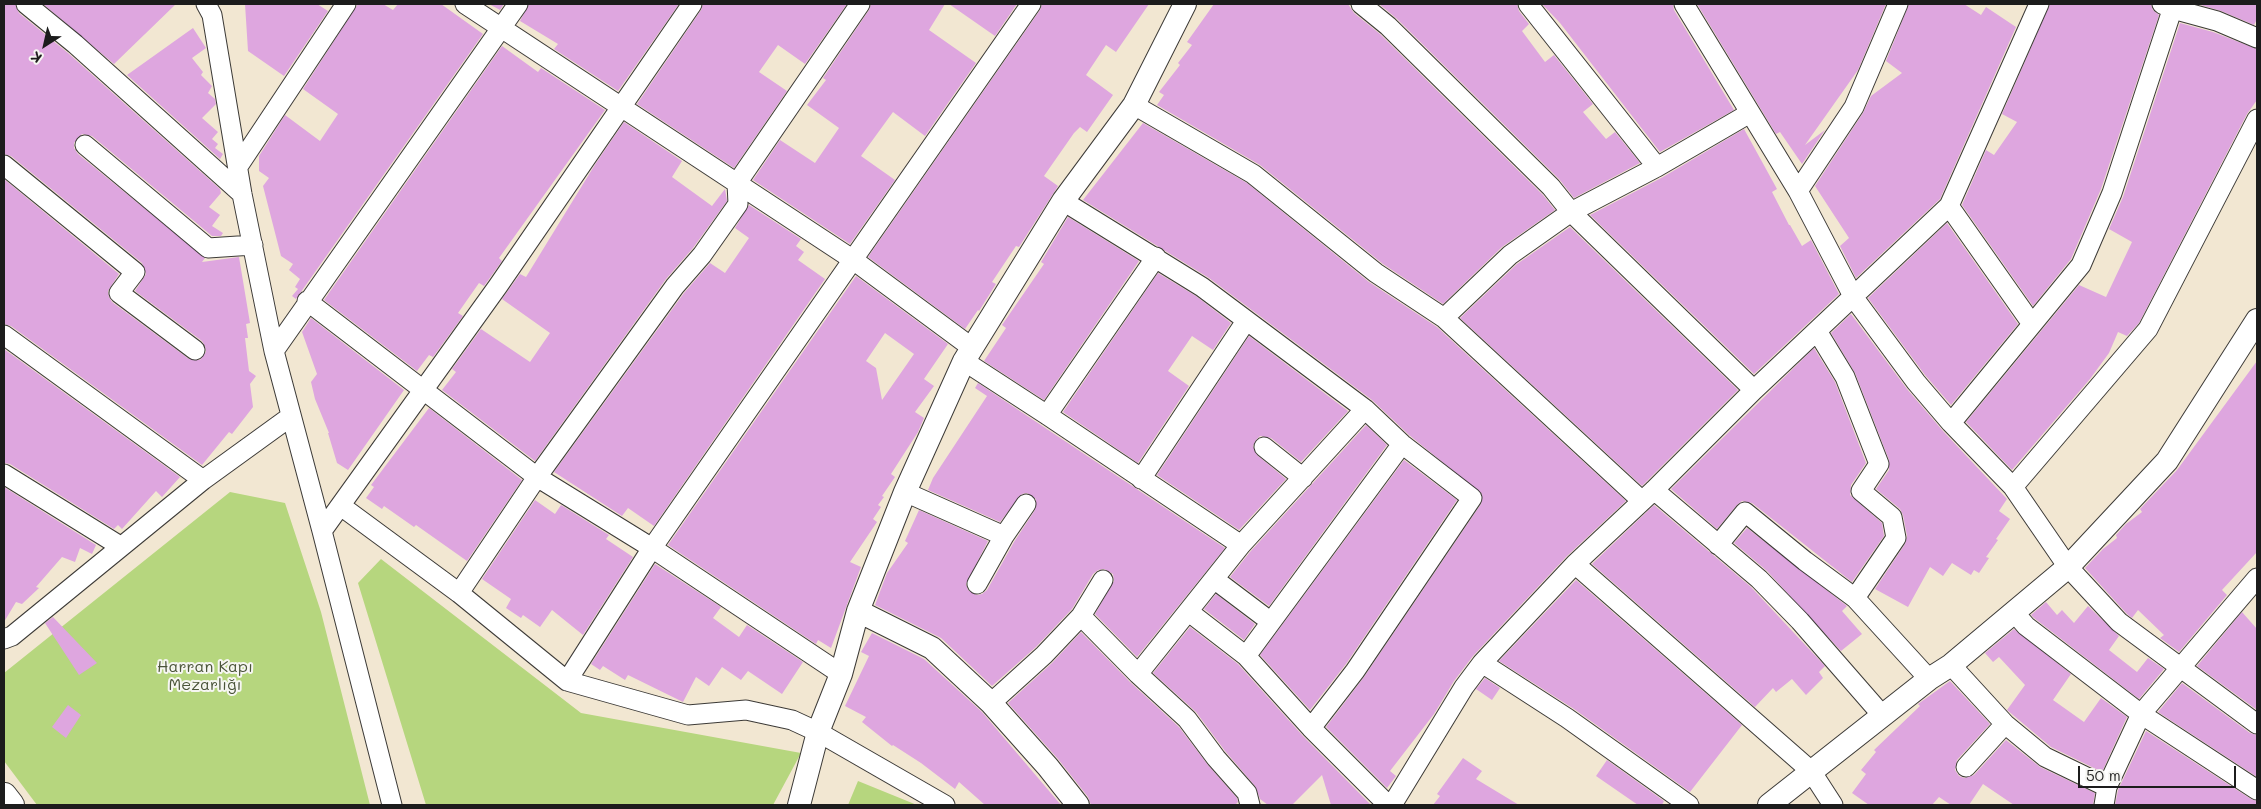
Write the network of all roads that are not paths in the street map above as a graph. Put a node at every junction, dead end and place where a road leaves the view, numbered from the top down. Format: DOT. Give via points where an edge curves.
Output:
graph roads {
  1 [pos="26,4"];
  2 [pos="196,4"];
  3 [pos="346,4"];
  4 [pos="465,4"];
  5 [pos="518,4"];
  6 [pos="692,4"];
  7 [pos="860,4"];
  8 [pos="1031,4"];
  9 [pos="1185,4"];
  10 [pos="1360,4"];
  11 [pos="1528,4"];
  12 [pos="1684,4"];
  13 [pos="1898,4"];
  14 [pos="2040,4"];
  15 [pos="2170,6"];
  16 [pos="211,8"];
  17 [pos="501,28"];
  18 [pos="2257,38"];
  19 [pos="1134,105"];
  20 [pos="622,107"];
  21 [pos="1750,113"];
  22 [pos="2257,118"];
  23 [pos="85,145"];
  24 [pos="238,165"];
  25 [pos="1657,167"];
  26 [pos="6,171"];
  27 [pos="737,183"];
  28 [pos="1798,191"];
  29 [pos="242,194"];
  30 [pos="1062,201"];
  31 [pos="1949,206"];
  32 [pos="1571,212"];
  33 [pos="253,245"];
  34 [pos="1156,257"];
  35 [pos="852,259"];
  36 [pos="1854,298"];
  37 [pos="307,301"];
  38 [pos="1444,318"];
  39 [pos="2257,320"];
  40 [pos="1246,321"];
  41 [pos="2032,324"];
  42 [pos="1817,330"];
  43 [pos="4,335"];
  44 [pos="196,350"];
  45 [pos="274,351"];
  46 [pos="968,354"];
  47 [pos="424,390"];
  48 [pos="1754,390"];
  49 [pos="1365,409"];
  50 [pos="1047,415"];
  51 [pos="290,417"];
  52 [pos="1951,423"];
  53 [pos="1402,444"];
  54 [pos="1264,447"];
  55 [pos="4,474"];
  56 [pos="537,477"];
  57 [pos="1303,478"];
  58 [pos="202,480"];
  59 [pos="1142,480"];
  60 [pos="2013,488"];
  61 [pos="905,492"];
  62 [pos="1648,496"];
  63 [pos="1026,504"];
  64 [pos="341,506"];
  65 [pos="322,531"];
  66 [pos="1004,536"];
  67 [pos="1241,545"];
  68 [pos="1718,545"];
  69 [pos="120,546"];
  70 [pos="652,548"];
  71 [pos="1574,564"];
  72 [pos="2068,567"];
  73 [pos="2257,578"];
  74 [pos="1214,579"];
  75 [pos="1103,580"];
  76 [pos="977,584"];
  77 [pos="459,593"];
  78 [pos="1855,598"];
  79 [pos="858,611"];
  80 [pos="1189,612"];
  81 [pos="2014,612"];
  82 [pos="1081,616"];
  83 [pos="1271,622"];
  84 [pos="6,637"];
  85 [pos="1246,656"];
  86 [pos="1482,663"];
  87 [pos="1951,665"];
  88 [pos="2181,669"];
  89 [pos="841,674"];
  90 [pos="1138,674"];
  91 [pos="1929,679"];
  92 [pos="567,681"];
  93 [pos="991,703"];
  94 [pos="2141,714"];
  95 [pos="1882,715"];
  96 [pos="2004,724"];
  97 [pos="2257,724"];
  98 [pos="1311,728"];
  99 [pos="818,732"];
  100 [pos="1966,767"];
  101 [pos="1811,771"];
  102 [pos="2257,790"];
  103 [pos="4,796"];
  104 [pos="2105,796"];
  105 [pos="12,805"];
  106 [pos="392,805"];
  107 [pos="799,805"];
  108 [pos="945,805"];
  109 [pos="1078,805"];
  110 [pos="1250,805"];
  111 [pos="1390,805"];
  112 [pos="1689,805"];
  113 [pos="1769,805"];
  114 [pos="1833,805"];
  1 -- 29 [label="street"];
  2 -- 16 [label="street"];
  3 -- 24 [label="street"];
  4 -- 17 [label="street"];
  5 -- 17 [label="street"];
  6 -- 20 [label="street"];
  7 -- 27 [label="street"];
  8 -- 35 [label="street"];
  9 -- 19 [label="street"];
  10 -- 32 [label="street" via="1388,26 1537,173"];
  11 -- 25 [label="street"];
  12 -- 21 [label="street"];
  13 -- 28 [label="street" via="1854,107"];
  14 -- 31 [label="street"];
  15 -- 18 [label="street"];
  15 -- 41 [label="street" via="2112,192 2081,265"];
  16 -- 24 [label="street"];
  17 -- 20 [label="street"];
  17 -- 37 [label="street"];
  19 -- 30 [label="street"];
  19 -- 38 [label="street" via="1253,174 1376,274"];
  20 -- 27 [label="street"];
  20 -- 47 [label="street"];
  21 -- 25 [label="street"];
  21 -- 28 [label="street"];
  22 -- 60 [label="street" via="2148,328"];
  23 -- 33 [label="street" via="208,248"];
  24 -- 29 [label="street"];
  25 -- 32 [label="street"];
  26 -- 44 [label="street" via="135,272 119,293"];
  27 -- 35 [label="street"];
  27 -- 56 [label="street" via="738,204 702,255 674,286"];
  28 -- 36 [label="street"];
  29 -- 33 [label="street"];
  30 -- 34 [label="street"];
  30 -- 46 [label="street"];
  31 -- 36 [label="street"];
  31 -- 41 [label="street"];
  32 -- 38 [label="street" via="1510,255"];
  32 -- 48 [label="street"];
  33 -- 45 [label="street"];
  34 -- 40 [label="street"];
  34 -- 50 [label="street"];
  35 -- 46 [label="street"];
  35 -- 70 [label="street"];
  36 -- 42 [label="street"];
  36 -- 52 [label="street" via="1916,382"];
  37 -- 45 [label="street"];
  37 -- 47 [label="street"];
  38 -- 62 [label="street"];
  39 -- 72 [label="street" via="2167,462"];
  40 -- 49 [label="street"];
  40 -- 59 [label="street"];
  41 -- 52 [label="street"];
  42 -- 48 [label="street"];
  42 -- 78 [label="street" via="1845,377 1879,464 1861,491 1892,517 1896,538"];
  43 -- 58 [label="street"];
  45 -- 51 [label="street"];
  46 -- 50 [label="street"];
  46 -- 61 [label="street"];
  47 -- 56 [label="street"];
  47 -- 64 [label="street"];
  48 -- 62 [label="street"];
  49 -- 53 [label="street"];
  49 -- 57 [label="street"];
  50 -- 59 [label="street"];
  51 -- 58 [label="street"];
  51 -- 65 [label="street"];
  52 -- 60 [label="street"];
  53 -- 83 [label="street"];
  53 -- 98 [label="street" via="1472,498 1355,670"];
  54 -- 57 [label="street"];
  55 -- 69 [label="street"];
  56 -- 70 [label="street"];
  56 -- 77 [label="street"];
  57 -- 67 [label="street"];
  58 -- 69 [label="street"];
  59 -- 67 [label="street"];
  60 -- 72 [label="street"];
  61 -- 66 [label="street"];
  61 -- 79 [label="street"];
  62 -- 68 [label="street"];
  62 -- 71 [label="street"];
  63 -- 66 [label="street"];
  64 -- 65 [label="street"];
  64 -- 77 [label="street"];
  65 -- 106 [label="street"];
  66 -- 76 [label="street"];
  67 -- 74 [label="street"];
  68 -- 78 [label="street" via="1745,512"];
  68 -- 95 [label="street" via="1759,579 1800,620"];
  69 -- 84 [label="street"];
  70 -- 89 [label="street"];
  70 -- 92 [label="street"];
  71 -- 86 [label="street"];
  71 -- 101 [label="street"];
  72 -- 81 [label="street"];
  72 -- 88 [label="street" via="2119,622"];
  73 -- 88 [label="street"];
  74 -- 80 [label="street"];
  74 -- 83 [label="street"];
  75 -- 82 [label="street"];
  77 -- 92 [label="street"];
  78 -- 91 [label="street"];
  79 -- 89 [label="street"];
  79 -- 93 [label="street" via="932,648"];
  80 -- 85 [label="street"];
  80 -- 90 [label="street"];
  81 -- 87 [label="street"];
  81 -- 94 [label="street" via="2026,626"];
  82 -- 90 [label="street"];
  82 -- 93 [label="street"];
  83 -- 85 [label="street"];
  85 -- 98 [label="street"];
  86 -- 111 [label="street"];
  86 -- 112 [label="street" via="1567,718"];
  87 -- 91 [label="street"];
  87 -- 96 [label="street"];
  88 -- 94 [label="street"];
  88 -- 97 [label="street"];
  89 -- 99 [label="street"];
  90 -- 110 [label="street" via="1187,719 1248,793"];
  91 -- 95 [label="street"];
  92 -- 99 [label="street" via="688,715 746,710 792,720"];
  93 -- 109 [label="street"];
  94 -- 102 [label="street"];
  94 -- 104 [label="street"];
  95 -- 101 [label="street"];
  96 -- 100 [label="street"];
  96 -- 104 [label="street" via="2045,757"];
  98 -- 111 [label="street"];
  99 -- 107 [label="street"];
  99 -- 108 [label="street"];
  101 -- 113 [label="street"];
  101 -- 114 [label="street"];
  103 -- 105 [label="main road"];
}
